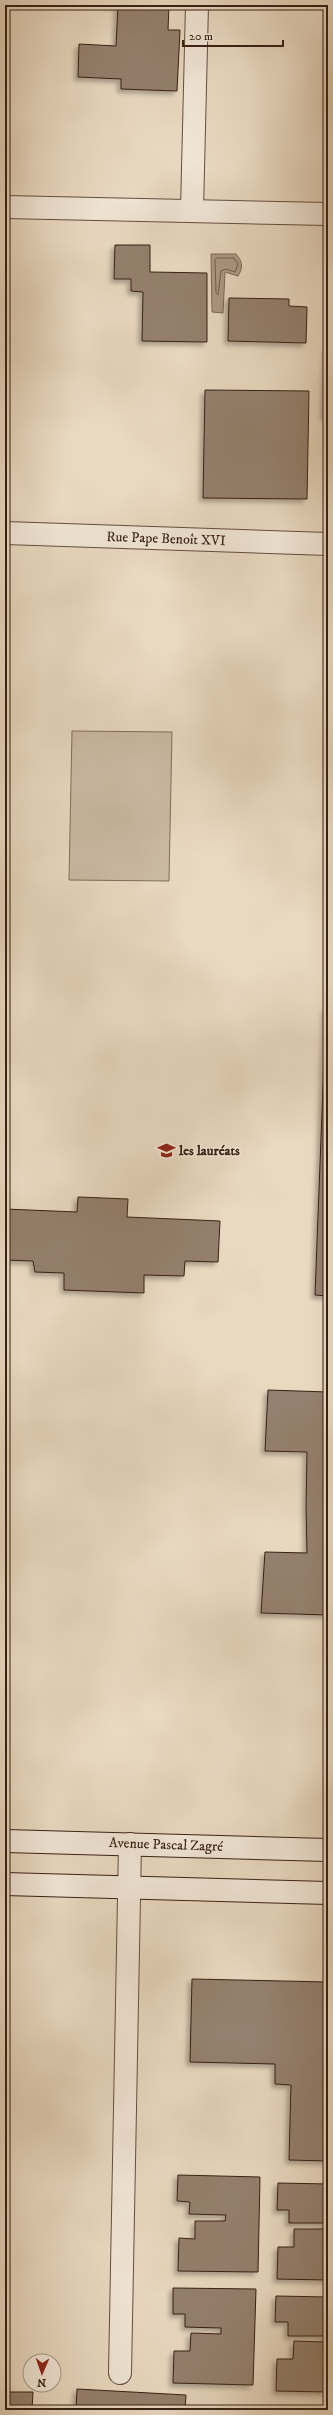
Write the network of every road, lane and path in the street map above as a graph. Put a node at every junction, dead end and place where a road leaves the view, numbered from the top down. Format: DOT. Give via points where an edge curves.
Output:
graph roads {
  1 [pos="197,5"];
  2 [pos="5,207"];
  3 [pos="192,210"];
  4 [pos="328,214"];
  5 [pos="5,534"];
  6 [pos="328,544"];
  7 [pos="5,1841"];
  8 [pos="130,1844"];
  9 [pos="328,1850"];
  10 [pos="5,1884"];
  11 [pos="129,1887"];
  12 [pos="328,1893"];
  13 [pos="120,2373"];
  1 -- 3 [label="street"];
  2 -- 3 [label="street"];
  3 -- 4 [label="street"];
  5 -- 6 [label="street, Rue Pape Benoît XVI"];
  7 -- 8 [label="street, Avenue Pascal Zagré"];
  8 -- 9 [label="street, Avenue Pascal Zagré"];
  8 -- 11 [label="street"];
  10 -- 11 [label="street"];
  11 -- 12 [label="street"];
  11 -- 13 [label="street"];
}
